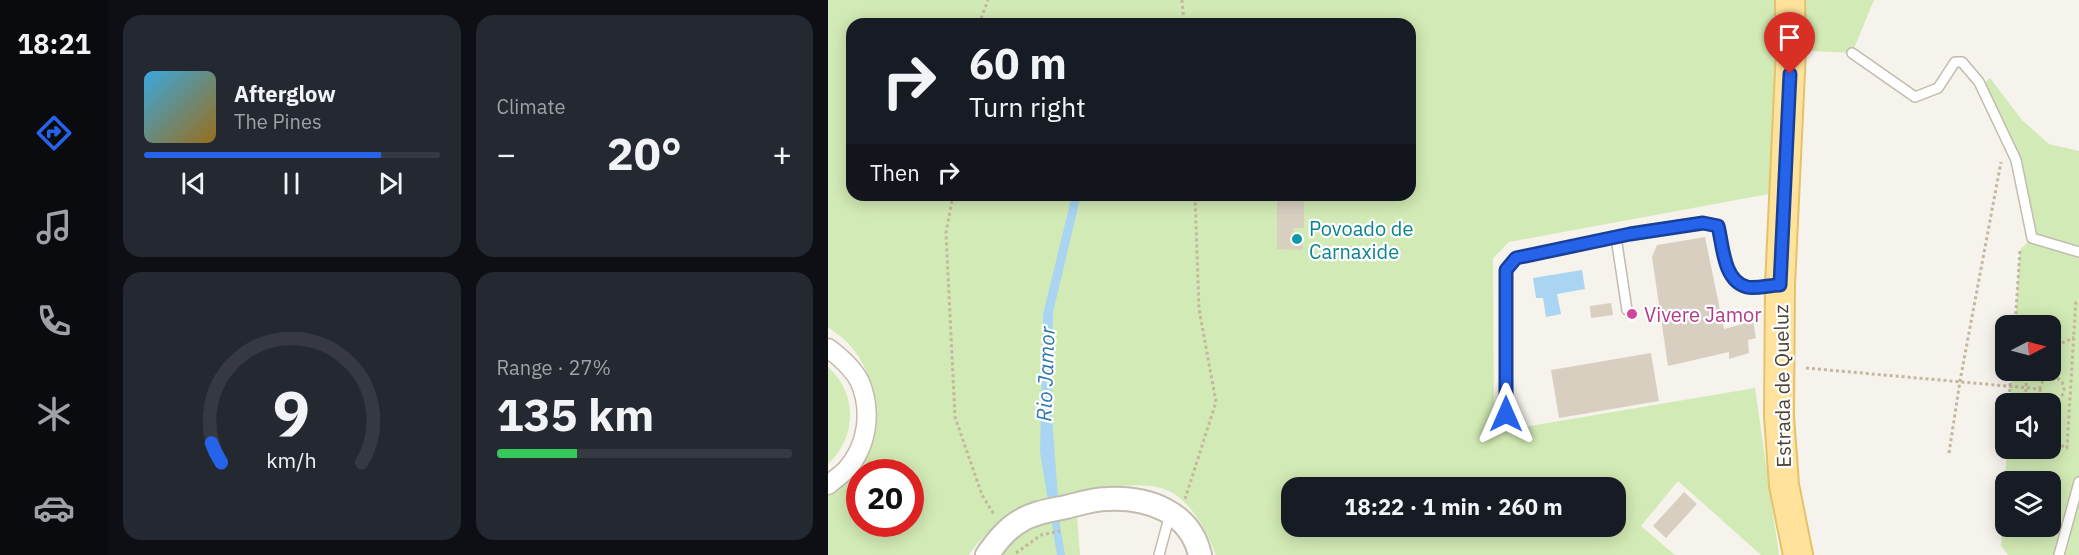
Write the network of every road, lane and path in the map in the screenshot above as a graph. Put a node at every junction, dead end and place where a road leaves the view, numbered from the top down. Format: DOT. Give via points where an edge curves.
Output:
graph roads {
  1 [pos="988,0"];
  2 [pos="1182,0"];
  3 [pos="1790,0"];
  4 [pos="982,18"];
  5 [pos="1184,18"];
  6 [pos="1852,53"];
  7 [pos="2016,160"];
  8 [pos="951,201"];
  9 [pos="1196,201"];
  10 [pos="1616,237"];
  11 [pos="2020,250"];
  12 [pos="2079,252"];
  13 [pos="1780,285"];
  14 [pos="2076,299"];
  15 [pos="1627,310"];
  16 [pos="2016,315"];
  17 [pos="2074,337"];
  18 [pos="2061,342"];
  19 [pos="828,348"];
  20 [pos="1806,368"];
  21 [pos="1960,381"];
  22 [pos="2011,381"];
  23 [pos="2026,381"];
  24 [pos="2045,381"];
  25 [pos="2060,381"];
  26 [pos="2010,385"];
  27 [pos="2026,387"];
  28 [pos="2040,389"];
  29 [pos="2064,389"];
  30 [pos="2071,390"];
  31 [pos="2010,393"];
  32 [pos="2026,393"];
  33 [pos="2042,393"];
  34 [pos="2061,397"];
  35 [pos="1506,414"];
  36 [pos="2061,446"];
  37 [pos="1949,453"];
  38 [pos="2079,482"];
  39 [pos="828,485"];
  40 [pos="1175,515"];
  41 [pos="1009,529"];
  42 [pos="1063,530"];
  43 [pos="987,555"];
  44 [pos="1014,555"];
  45 [pos="1159,555"];
  46 [pos="1200,555"];
  47 [pos="1798,555"];
  48 [pos="2059,555"];
  1 -- 4 [label="path"];
  2 -- 5 [label="path"];
  3 -- 13 [label="main road, Estrada de Queluz"];
  6 -- 7 [label="lane" via="1915,97 1938,88 1955,62 1962,62 1979,82"];
  7 -- 12 [label="lane" via="2032,238"];
  7 -- 21 [label="path" via="2001,162"];
  8 -- 41 [label="path" via="946,233 955,417 982,495"];
  9 -- 40 [label="path" via="1199,309 1216,402"];
  10 -- 13 [label="lane" via="1703,223 1718,226 1733,279 1747,287"];
  10 -- 15 [label="lane"];
  10 -- 35 [label="lane" via="1516,258 1506,270"];
  11 -- 16 [label="path"];
  13 -- 47 [label="main road, Estrada de Queluz" via="1779,416 1784,485"];
  14 -- 17 [label="path"];
  17 -- 18 [label="path"];
  17 -- 30 [label="path"];
  19 -- 39 [label="street" via="844,360 859,381 867,412 866,429 856,456"];
  20 -- 21 [label="path"];
  21 -- 26 [label="path"];
  21 -- 37 [label="path"];
  22 -- 26 [label="path"];
  23 -- 27 [label="path"];
  24 -- 28 [label="path"];
  25 -- 29 [label="path"];
  26 -- 27 [label="path"];
  26 -- 31 [label="path"];
  27 -- 28 [label="path"];
  27 -- 32 [label="path"];
  28 -- 33 [label="path"];
  29 -- 30 [label="path"];
  29 -- 34 [label="path"];
  30 -- 36 [label="path" via="2067,448"];
  38 -- 48 [label="lane"];
  40 -- 41 [label="street" via="1148,502 1104,499 1025,518"];
  40 -- 45 [label="lane"];
  40 -- 46 [label="street" via="1191,531"];
  41 -- 43 [label="street"];
  42 -- 44 [label="path" via="1041,535"];
}
